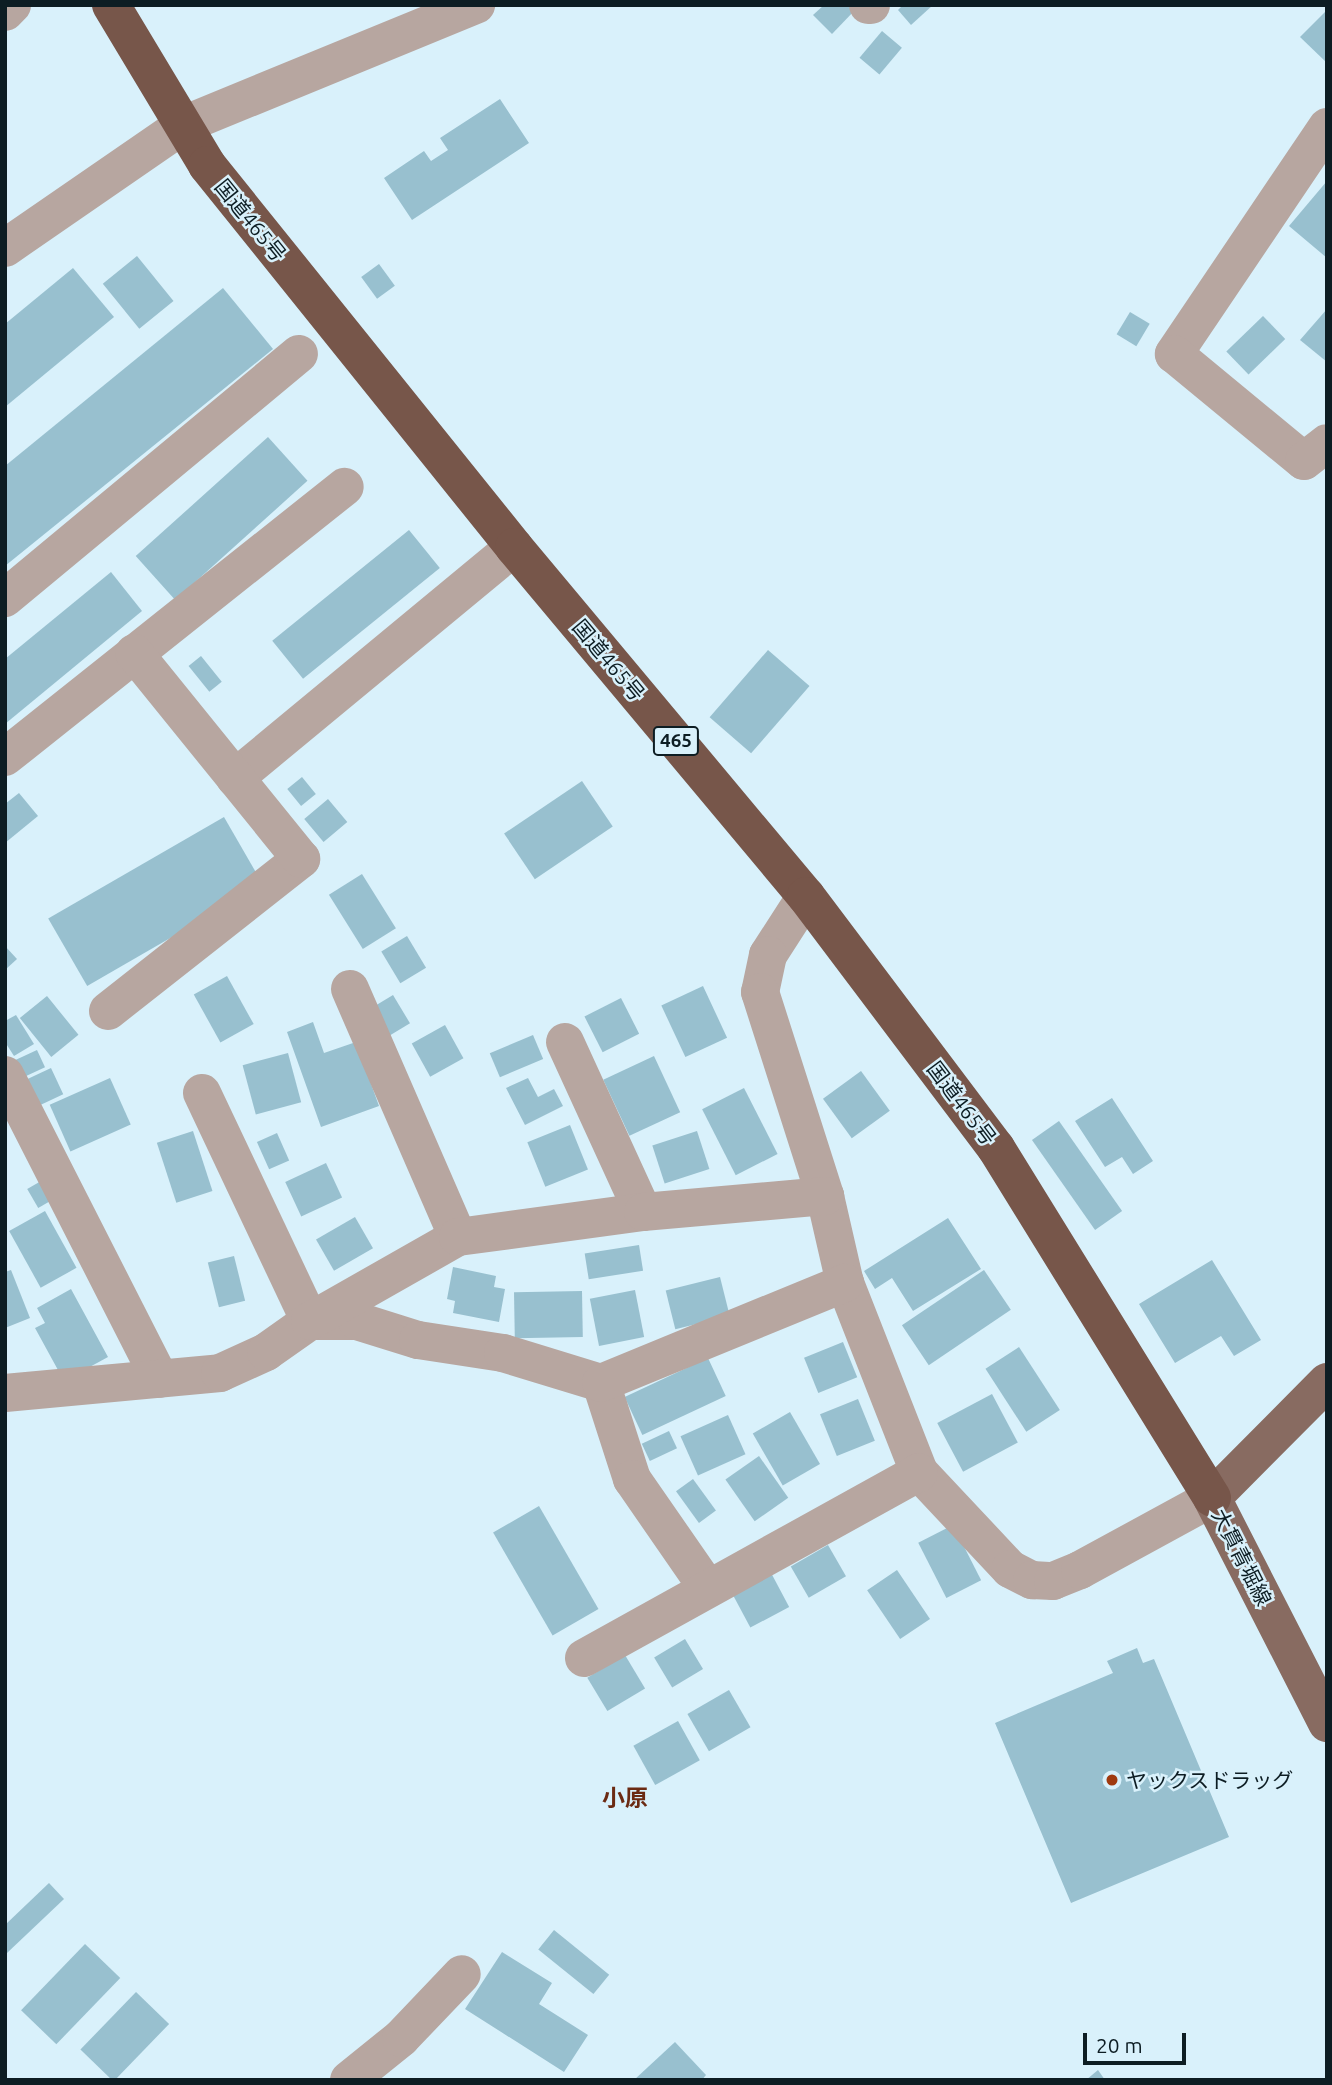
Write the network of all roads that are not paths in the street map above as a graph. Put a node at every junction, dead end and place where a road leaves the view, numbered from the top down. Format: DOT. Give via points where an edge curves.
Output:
graph roads {
  1 [pos="12,5"];
  2 [pos="111,5"];
  3 [pos="476,5"];
  4 [pos="5,12"];
  5 [pos="183,125"];
  6 [pos="1327,127"];
  7 [pos="5,248"];
  8 [pos="299,354"];
  9 [pos="1327,443"];
  10 [pos="345,487"];
  11 [pos="514,547"];
  12 [pos="5,598"];
  13 [pos="134,653"];
  14 [pos="5,757"];
  15 [pos="235,778"];
  16 [pos="806,896"];
  17 [pos="350,989"];
  18 [pos="108,1011"];
  19 [pos="565,1042"];
  20 [pos="5,1075"];
  21 [pos="202,1093"];
  22 [pos="825,1196"];
  23 [pos="643,1212"];
  24 [pos="458,1237"];
  25 [pos="845,1283"];
  26 [pos="310,1321"];
  27 [pos="160,1379"];
  28 [pos="1327,1382"];
  29 [pos="601,1384"];
  30 [pos="5,1392"];
  31 [pos="919,1472"];
  32 [pos="1212,1497"];
  33 [pos="706,1586"];
  34 [pos="584,1658"];
  35 [pos="1327,1723"];
  36 [pos="463,1974"];
  37 [pos="349,2080"];
  1 -- 4 [label="street"];
  2 -- 5 [label="highway, 国道465号 / 465"];
  3 -- 5 [label="street"];
  5 -- 7 [label="street"];
  5 -- 11 [label="highway, 国道465号 / 465" via="207,165"];
  6 -- 9 [label="street" via="1174,354 1304,461"];
  8 -- 12 [label="street"];
  10 -- 13 [label="street"];
  11 -- 15 [label="street"];
  11 -- 16 [label="highway, 国道465号 / 465"];
  13 -- 14 [label="street"];
  13 -- 15 [label="street"];
  15 -- 18 [label="street" via="301,859"];
  16 -- 22 [label="street" via="768,955 760,992"];
  16 -- 32 [label="highway, 国道465号 / 465" via="996,1148"];
  17 -- 24 [label="street"];
  19 -- 23 [label="street"];
  20 -- 27 [label="street"];
  21 -- 26 [label="street"];
  22 -- 23 [label="street"];
  22 -- 25 [label="street"];
  23 -- 24 [label="street"];
  24 -- 26 [label="street"];
  25 -- 29 [label="street"];
  25 -- 31 [label="street"];
  26 -- 27 [label="street" via="267,1352 220,1373"];
  26 -- 29 [label="street" via="358,1321 418,1340 503,1353"];
  27 -- 30 [label="street"];
  28 -- 32 [label="main road, 大貫青堀線"];
  29 -- 33 [label="street" via="632,1479"];
  31 -- 32 [label="street" via="1010,1569 1032,1580 1053,1581 1080,1570"];
  31 -- 33 [label="street"];
  32 -- 35 [label="main road, 大貫青堀線"];
  33 -- 34 [label="street"];
  36 -- 37 [label="street" via="401,2038"];
}
